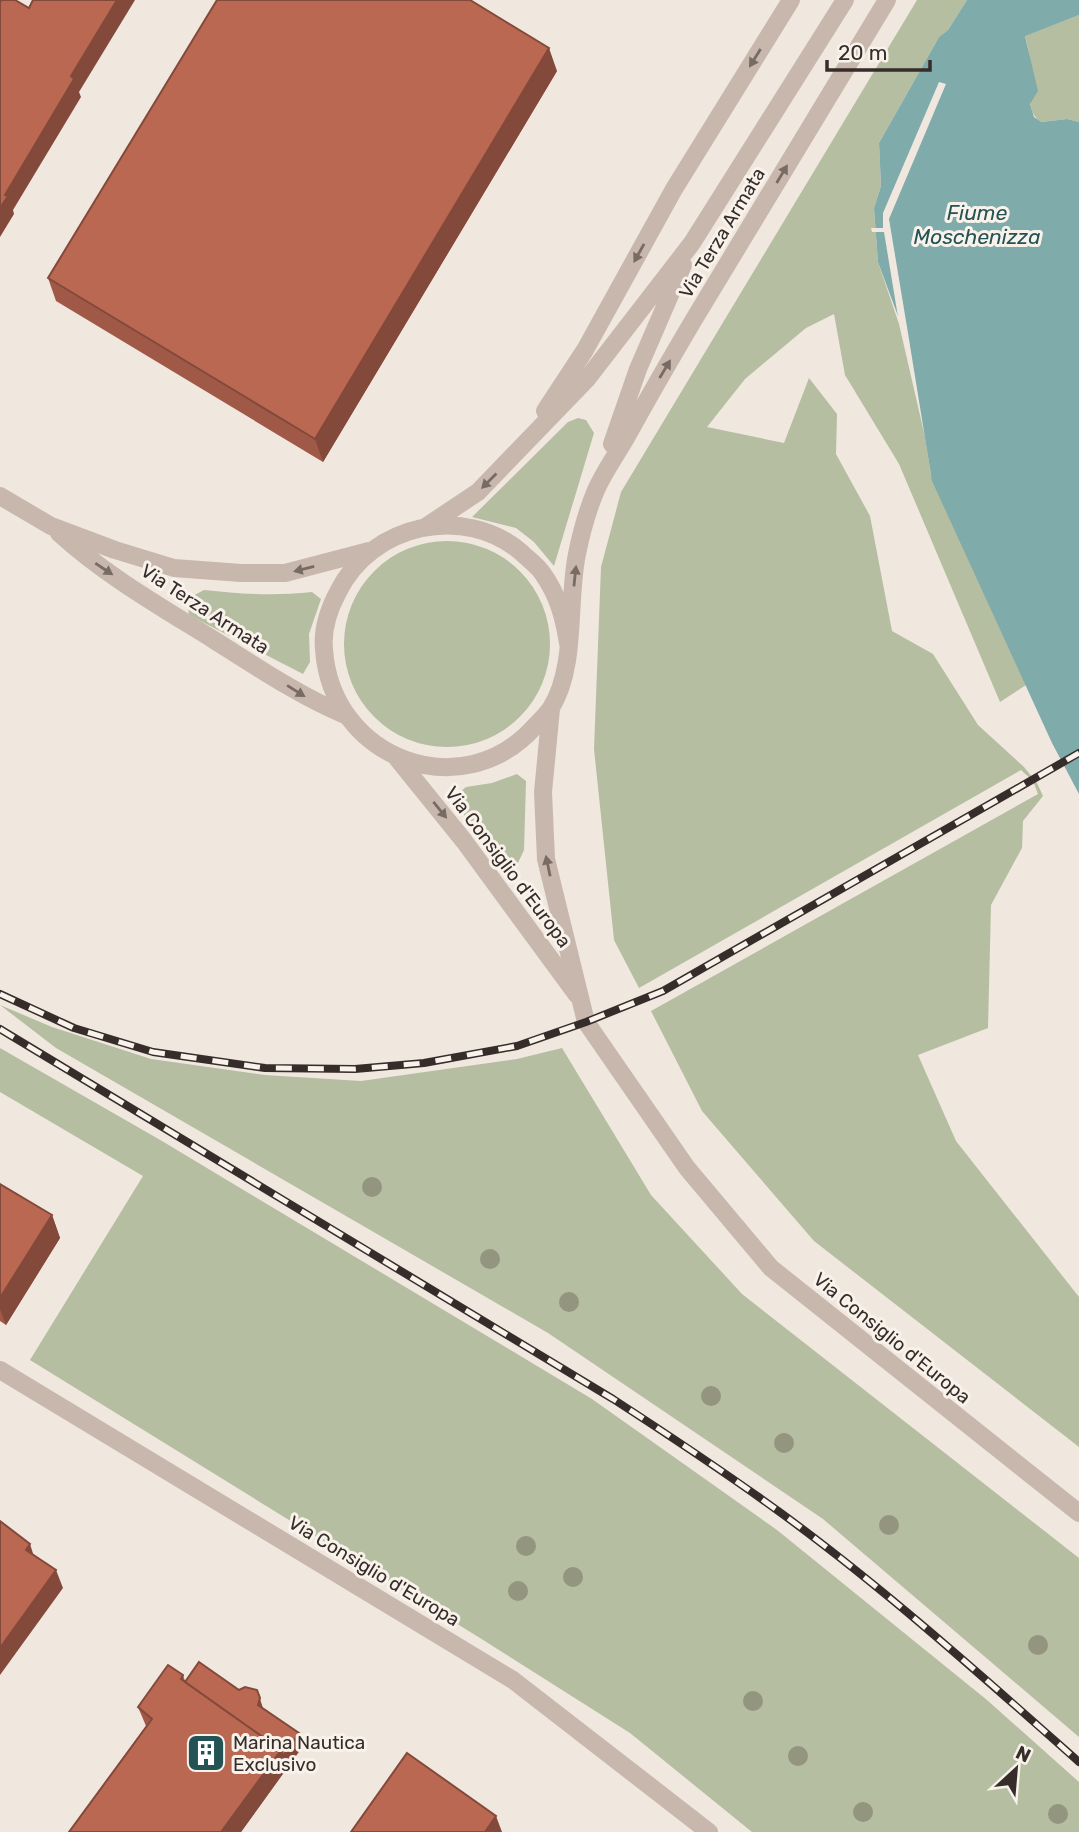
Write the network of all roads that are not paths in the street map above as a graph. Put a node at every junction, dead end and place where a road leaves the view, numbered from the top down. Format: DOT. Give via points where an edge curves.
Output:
graph roads {
  1 [pos="791,0"];
  2 [pos="845,0"];
  3 [pos="887,0"];
  4 [pos="692,243"];
  5 [pos="521,449"];
  6 [pos="597,490"];
  7 [pos="0,496"];
  8 [pos="51,526"];
  9 [pos="427,526"];
  10 [pos="369,551"];
  11 [pos="568,643"];
  12 [pos="551,709"];
  13 [pos="345,715"];
  14 [pos="397,758"];
  15 [pos="583,1003"];
  16 [pos="0,1370"];
  17 [pos="1079,1513"];
  18 [pos="709,1832"];
  1 -- 5 [label="street, Via Terza Armata, one-way" via="674,189 585,350"];
  2 -- 4 [label="street, Via Terza Armata"];
  6 -- 3 [label="street, Via Terza Armata, one-way"];
  4 -- 5 [label="street, Via Terza Armata" via="587,379"];
  4 -- 6 [label="street, Via Terza Armata" via="638,369"];
  5 -- 9 [label="street, Via Terza Armata, one-way" via="478,492"];
  11 -- 6 [label="street, Via Terza Armata, one-way" via="577,554"];
  7 -- 8 [label="street, Via Terza Armata"];
  10 -- 8 [label="street, Via Terza Armata, one-way" via="285,573 174,568"];
  8 -- 13 [label="street, Via Terza Armata, one-way" via="84,555 179,618 311,700"];
  9 -- 10 [label="street, Via Terza Armata" via="396,534"];
  9 -- 11 [label="street, Via Terza Armata" via="470,526 510,543 542,571 562,610"];
  10 -- 13 [label="street, Via Terza Armata" via="345,577 329,610 323,646 329,682"];
  11 -- 12 [label="street, Via Terza Armata" via="564,677"];
  12 -- 14 [label="street, Via Terza Armata" via="522,742 483,763 440,768"];
  15 -- 12 [label="street, Via Consiglio d'Europa, one-way" via="546,859 543,792"];
  13 -- 14 [label="street, Via Terza Armata" via="368,740"];
  14 -- 15 [label="street, Via Consiglio d'Europa, one-way"];
  15 -- 17 [label="street, Via Consiglio d'Europa" via="586,1022 687,1168 771,1268"];
  16 -- 18 [label="street, Via Consiglio d'Europa" via="513,1680"];
}
